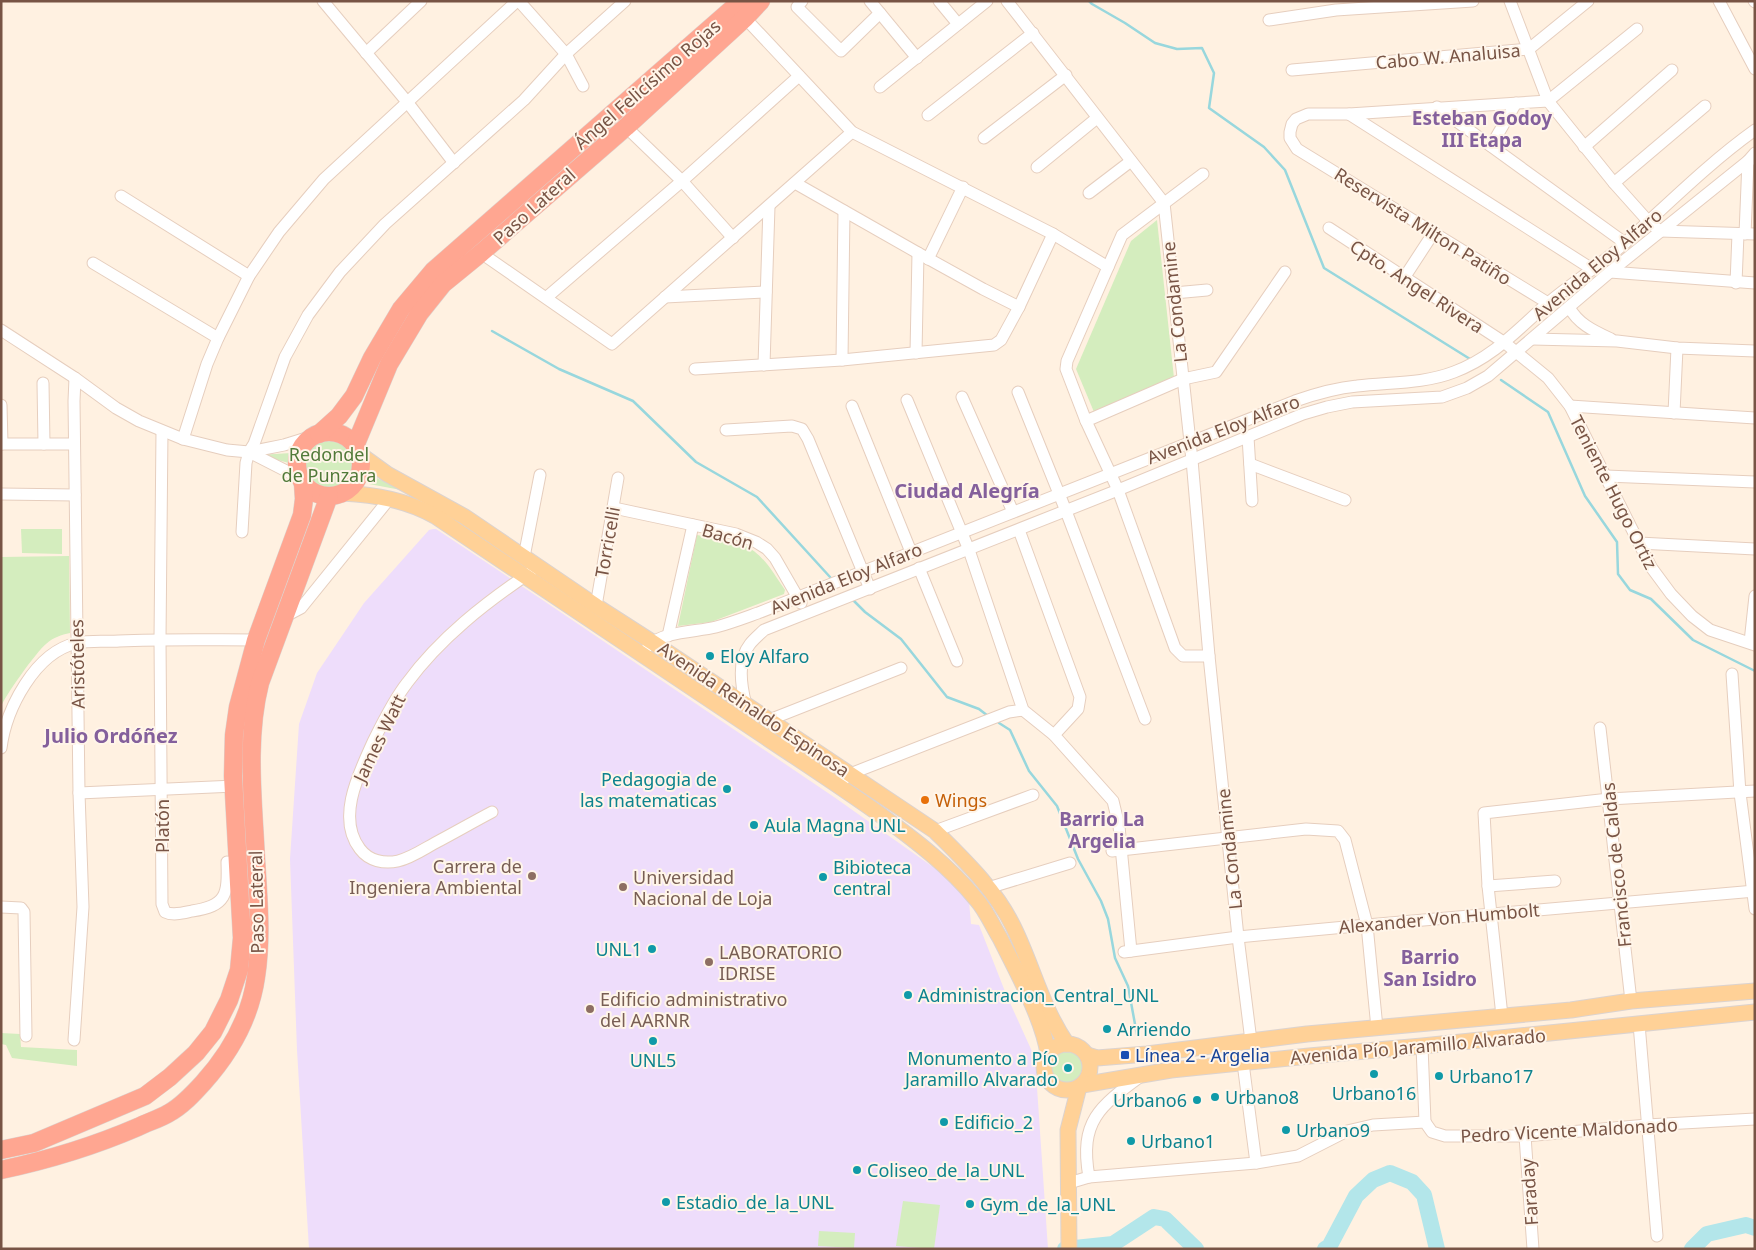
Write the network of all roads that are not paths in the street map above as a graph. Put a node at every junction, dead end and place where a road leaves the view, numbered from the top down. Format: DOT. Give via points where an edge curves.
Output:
graph roads {
  1 [pos="323,1"];
  2 [pos="421,1"];
  3 [pos="518,1"];
  4 [pos="625,1"];
  5 [pos="761,1"];
  6 [pos="802,1"];
  7 [pos="870,1"];
  8 [pos="939,1"];
  9 [pos="987,1"];
  10 [pos="1007,1"];
  11 [pos="1473,1"];
  12 [pos="1510,1"];
  13 [pos="1588,1"];
  14 [pos="1719,1"];
  15 [pos="1336,6"];
  16 [pos="743,9"];
  17 [pos="880,13"];
  18 [pos="1269,20"];
  19 [pos="958,24"];
  20 [pos="1637,29"];
  21 [pos="1033,33"];
  22 [pos="1529,49"];
  23 [pos="366,53"];
  24 [pos="566,54"];
  25 [pos="917,58"];
  26 [pos="1755,69"];
  27 [pos="1292,70"];
  28 [pos="1672,70"];
  29 [pos="1066,75"];
  30 [pos="799,76"];
  31 [pos="583,86"];
  32 [pos="880,87"];
  33 [pos="1548,101"];
  34 [pos="408,103"];
  35 [pos="1516,103"];
  36 [pos="1705,106"];
  37 [pos="1437,107"];
  38 [pos="1349,114"];
  39 [pos="928,115"];
  40 [pos="1097,118"];
  41 [pos="626,127"];
  42 [pos="1755,130"];
  43 [pos="852,132"];
  44 [pos="1750,136"];
  45 [pos="984,138"];
  46 [pos="1491,146"];
  47 [pos="1584,146"];
  48 [pos="1753,157"];
  49 [pos="1130,161"];
  50 [pos="454,163"];
  51 [pos="1037,167"];
  52 [pos="1203,174"];
  53 [pos="682,181"];
  54 [pos="795,183"];
  55 [pos="1614,183"];
  56 [pos="963,187"];
  57 [pos="1090,193"];
  58 [pos="121,196"];
  59 [pos="1164,203"];
  60 [pos="769,206"];
  61 [pos="844,211"];
  62 [pos="1648,221"];
  63 [pos="1329,228"];
  64 [pos="1660,231"];
  65 [pos="1434,232"];
  66 [pos="1053,234"];
  67 [pos="1746,234"];
  68 [pos="733,238"];
  69 [pos="1625,243"];
  70 [pos="482,253"];
  71 [pos="923,256"];
  72 [pos="93,263"];
  73 [pos="1108,267"];
  74 [pos="1592,269"];
  75 [pos="1285,272"];
  76 [pos="1610,272"];
  77 [pos="249,276"];
  78 [pos="1404,278"];
  79 [pos="1736,283"];
  80 [pos="1755,283"];
  81 [pos="1207,290"];
  82 [pos="766,292"];
  83 [pos="1174,293"];
  84 [pos="547,297"];
  85 [pos="665,297"];
  86 [pos="1548,303"];
  87 [pos="1019,307"];
  88 [pos="1569,307"];
  89 [pos="1,330"];
  90 [pos="218,338"];
  91 [pos="1532,339"];
  92 [pos="1617,341"];
  93 [pos="1505,343"];
  94 [pos="1677,348"];
  95 [pos="1755,351"];
  96 [pos="1518,352"];
  97 [pos="916,353"];
  98 [pos="842,360"];
  99 [pos="764,365"];
  100 [pos="695,369"];
  101 [pos="75,378"];
  102 [pos="1183,379"];
  103 [pos="43,382"];
  104 [pos="1365,385"];
  105 [pos="1018,392"];
  106 [pos="962,397"];
  107 [pos="907,400"];
  108 [pos="1366,401"];
  109 [pos="1,405"];
  110 [pos="852,406"];
  111 [pos="1570,406"];
  112 [pos="1674,413"];
  113 [pos="1755,418"];
  114 [pos="1086,421"];
  115 [pos="726,430"];
  116 [pos="162,431"];
  117 [pos="316,435"];
  118 [pos="1248,437"];
  119 [pos="183,439"];
  120 [pos="1190,442"];
  121 [pos="2,444"];
  122 [pos="44,444"];
  123 [pos="74,444"];
  124 [pos="357,450"];
  125 [pos="249,452"];
  126 [pos="1192,460"];
  127 [pos="1250,464"];
  128 [pos="1111,473"];
  129 [pos="540,475"];
  130 [pos="1606,476"];
  131 [pos="618,478"];
  132 [pos="302,480"];
  133 [pos="1755,482"];
  134 [pos="1118,490"];
  135 [pos="1,494"];
  136 [pos="336,494"];
  137 [pos="1059,494"];
  138 [pos="75,495"];
  139 [pos="390,498"];
  140 [pos="1345,500"];
  141 [pos="1252,501"];
  142 [pos="614,508"];
  143 [pos="439,510"];
  144 [pos="1066,511"];
  145 [pos="1012,512"];
  146 [pos="693,525"];
  147 [pos="1019,530"];
  148 [pos="242,532"];
  149 [pos="961,532"];
  150 [pos="1639,543"];
  151 [pos="1755,549"];
  152 [pos="969,550"];
  153 [pos="911,552"];
  154 [pos="524,557"];
  155 [pos="538,567"];
  156 [pos="919,568"];
  157 [pos="863,571"];
  158 [pos="524,576"];
  159 [pos="870,589"];
  160 [pos="1755,596"];
  161 [pos="799,597"];
  162 [pos="596,606"];
  163 [pos="805,614"];
  164 [pos="284,617"];
  165 [pos="668,636"];
  166 [pos="160,640"];
  167 [pos="256,640"];
  168 [pos="652,642"];
  169 [pos="77,643"];
  170 [pos="1752,644"];
  171 [pos="640,653"];
  172 [pos="1209,656"];
  173 [pos="957,661"];
  174 [pos="901,668"];
  175 [pos="1732,674"];
  176 [pos="746,705"];
  177 [pos="1023,710"];
  178 [pos="1145,719"];
  179 [pos="769,720"];
  180 [pos="1600,728"];
  181 [pos="1054,735"];
  182 [pos="1,748"];
  183 [pos="850,774"];
  184 [pos="838,784"];
  185 [pos="235,786"];
  186 [pos="162,789"];
  187 [pos="1755,791"];
  188 [pos="79,793"];
  189 [pos="1740,793"];
  190 [pos="1033,796"];
  191 [pos="1609,799"];
  192 [pos="492,812"];
  193 [pos="936,831"];
  194 [pos="1228,838"];
  195 [pos="1117,850"];
  196 [pos="227,862"];
  197 [pos="1070,863"];
  198 [pos="1555,881"];
  199 [pos="1488,886"];
  200 [pos="988,888"];
  201 [pos="1754,891"];
  202 [pos="1620,902"];
  203 [pos="1,907"];
  204 [pos="1755,909"];
  205 [pos="1491,914"];
  206 [pos="1367,925"];
  207 [pos="1238,937"];
  208 [pos="1755,991"];
  209 [pos="1702,996"];
  210 [pos="1631,1001"];
  211 [pos="1571,1010"];
  212 [pos="1755,1012"];
  213 [pos="1502,1016"];
  214 [pos="1704,1017"];
  215 [pos="1441,1022"];
  216 [pos="1639,1024"];
  217 [pos="1377,1028"];
  218 [pos="1574,1031"];
  219 [pos="1307,1034"];
  220 [pos="26,1036"];
  221 [pos="74,1040"];
  222 [pos="1251,1042"];
  223 [pos="1067,1044"];
  224 [pos="1443,1044"];
  225 [pos="1422,1046"];
  226 [pos="1180,1051"];
  227 [pos="1048,1054"];
  228 [pos="1087,1055"];
  229 [pos="1310,1056"];
  230 [pos="1244,1063"];
  231 [pos="1182,1069"];
  232 [pos="1144,1074"];
  233 [pos="1053,1085"];
  234 [pos="1081,1086"];
  235 [pos="1070,1118"];
  236 [pos="1755,1119"];
  237 [pos="1425,1122"];
  238 [pos="1647,1125"];
  239 [pos="1525,1136"];
  240 [pos="1,1150"];
  241 [pos="1256,1163"];
  242 [pos="1,1170"];
  243 [pos="1088,1176"];
  244 [pos="1069,1183"];
  245 [pos="1657,1236"];
  246 [pos="1069,1249"];
  247 [pos="1533,1249"];
  1 -- 23 [label="street"];
  2 -- 23 [label="street"];
  3 -- 24 [label="street"];
  3 -- 34 [label="street"];
  4 -- 24 [label="street"];
  5 -- 16 [label="highway, Paso Lateral"];
  6 -- 17 [label="street" via="797,7 842,51"];
  7 -- 17 [label="street"];
  8 -- 19 [label="street"];
  9 -- 19 [label="street"];
  10 -- 21 [label="street"];
  11 -- 15 [label="street"];
  12 -- 22 [label="street"];
  13 -- 22 [label="street, Cabo W. Analuisa"];
  14 -- 26 [label="street"];
  15 -- 18 [label="street"];
  16 -- 30 [label="street"];
  16 -- 41 [label="highway, Paso Lateral"];
  16 -- 117 [label="highway, Ángel Felicísimo Rojas" via="433,271 401,309 354,396 339,416"];
  17 -- 25 [label="street"];
  19 -- 25 [label="street"];
  20 -- 33 [label="street"];
  21 -- 29 [label="street"];
  21 -- 39 [label="street"];
  22 -- 27 [label="street, Cabo W. Analuisa"];
  22 -- 33 [label="street"];
  23 -- 34 [label="street"];
  24 -- 31 [label="street"];
  24 -- 50 [label="street" via="524,100"];
  25 -- 32 [label="street"];
  28 -- 47 [label="street"];
  29 -- 40 [label="street"];
  29 -- 45 [label="street"];
  30 -- 43 [label="street"];
  30 -- 53 [label="street"];
  33 -- 35 [label="street"];
  33 -- 47 [label="street"];
  34 -- 50 [label="street"];
  34 -- 77 [label="street" via="314,190 279,232"];
  35 -- 37 [label="street"];
  35 -- 46 [label="street"];
  36 -- 55 [label="street"];
  37 -- 38 [label="street"];
  37 -- 46 [label="street"];
  38 -- 65 [label="street, Reservista Milton Patiño" via="1308,114 1292,124 1290,138 1297,149"];
  38 -- 74 [label="street"];
  40 -- 49 [label="street"];
  40 -- 51 [label="street"];
  41 -- 53 [label="street"];
  41 -- 70 [label="highway, Paso Lateral"];
  42 -- 44 [label="street, Avenida Eloy Alfaro"];
  43 -- 54 [label="street"];
  43 -- 56 [label="street"];
  44 -- 62 [label="street, Avenida Eloy Alfaro"];
  46 -- 69 [label="street"];
  47 -- 55 [label="street"];
  48 -- 64 [label="street, Avenida Eloy Alfaro"];
  48 -- 67 [label="street"];
  49 -- 57 [label="street"];
  49 -- 59 [label="street"];
  50 -- 125 [label="street" via="380,229 340,272 308,314 285,357"];
  52 -- 59 [label="street"];
  53 -- 68 [label="street"];
  53 -- 84 [label="street"];
  54 -- 60 [label="street"];
  54 -- 61 [label="street"];
  55 -- 62 [label="street"];
  56 -- 66 [label="street"];
  56 -- 71 [label="street"];
  58 -- 77 [label="street"];
  59 -- 73 [label="street" via="1124,232"];
  59 -- 83 [label="street, La Condamine"];
  60 -- 68 [label="street"];
  60 -- 82 [label="street"];
  61 -- 71 [label="street"];
  61 -- 98 [label="street"];
  62 -- 64 [label="street"];
  62 -- 69 [label="street, Avenida Eloy Alfaro"];
  63 -- 78 [label="street, Cpto. Angel Rivera"];
  64 -- 67 [label="street"];
  64 -- 76 [label="street, Avenida Eloy Alfaro"];
  65 -- 78 [label="street"];
  65 -- 86 [label="street, Reservista Milton Patiño"];
  66 -- 73 [label="street"];
  66 -- 87 [label="street"];
  67 -- 79 [label="street"];
  68 -- 85 [label="street"];
  69 -- 74 [label="street, Avenida Eloy Alfaro"];
  70 -- 84 [label="street"];
  70 -- 124 [label="highway, Paso Lateral" via="443,284 419,314 389,364"];
  71 -- 87 [label="street"];
  71 -- 97 [label="street"];
  72 -- 90 [label="street"];
  73 -- 114 [label="street" via="1066,365"];
  74 -- 86 [label="street, Avenida Eloy Alfaro"];
  75 -- 102 [label="street" via="1216,372"];
  76 -- 79 [label="street"];
  76 -- 88 [label="street, Avenida Eloy Alfaro"];
  77 -- 90 [label="street"];
  78 -- 93 [label="street, Cpto. Angel Rivera"];
  79 -- 80 [label="street"];
  81 -- 83 [label="street"];
  82 -- 85 [label="street"];
  82 -- 99 [label="street"];
  83 -- 102 [label="street, La Condamine"];
  84 -- 85 [label="street" via="612,344"];
  86 -- 93 [label="street, Avenida Eloy Alfaro"];
  87 -- 97 [label="street" via="1002,340 994,345"];
  88 -- 91 [label="street, Avenida Eloy Alfaro"];
  88 -- 92 [label="street" via="1583,324"];
  89 -- 101 [label="street"];
  90 -- 119 [label="street"];
  91 -- 92 [label="street"];
  91 -- 96 [label="street, Avenida Eloy Alfaro"];
  92 -- 94 [label="street"];
  93 -- 96 [label="street, Teniente Hugo Ortiz"];
  93 -- 104 [label="street, Avenida Eloy Alfaro" via="1475,362 1436,378"];
  94 -- 95 [label="street"];
  94 -- 112 [label="street"];
  96 -- 108 [label="street, Avenida Eloy Alfaro" via="1488,376 1442,397"];
  96 -- 111 [label="street, Teniente Hugo Ortiz" via="1548,378"];
  97 -- 98 [label="street"];
  98 -- 99 [label="street"];
  99 -- 100 [label="street"];
  101 -- 116 [label="street" via="116,408"];
  101 -- 123 [label="street, Aristóteles"];
  102 -- 114 [label="street"];
  102 -- 120 [label="street, La Condamine"];
  103 -- 122 [label="street"];
  104 -- 108 [label="street"];
  104 -- 120 [label="street, Avenida Eloy Alfaro" via="1318,393"];
  105 -- 137 [label="street"];
  106 -- 145 [label="street"];
  107 -- 149 [label="street"];
  108 -- 118 [label="street, Avenida Eloy Alfaro" via="1310,412"];
  109 -- 121 [label="street"];
  110 -- 153 [label="street"];
  111 -- 112 [label="street"];
  111 -- 130 [label="street, Teniente Hugo Ortiz"];
  112 -- 113 [label="street"];
  114 -- 128 [label="street"];
  115 -- 157 [label="street" via="792,426 802,429"];
  116 -- 119 [label="street"];
  116 -- 166 [label="street, Platón"];
  117 -- 124 [label="highway" via="335,433 343,436"];
  117 -- 125 [label="street" via="284,446"];
  117 -- 132 [label="highway" via="306,442 298,456"];
  118 -- 126 [label="street, Avenida Eloy Alfaro"];
  118 -- 127 [label="street"];
  119 -- 125 [label="street"];
  120 -- 126 [label="street, La Condamine"];
  120 -- 128 [label="street, Avenida Eloy Alfaro"];
  121 -- 122 [label="street"];
  122 -- 123 [label="street"];
  123 -- 138 [label="street, Aristóteles"];
  124 -- 136 [label="highway" via="360,471 356,480"];
  124 -- 143 [label="main road, Avenida Reinaldo Espinosa"];
  125 -- 132 [label="street"];
  125 -- 148 [label="street"];
  126 -- 134 [label="street, Avenida Eloy Alfaro"];
  126 -- 172 [label="street, La Condamine"];
  127 -- 140 [label="street"];
  127 -- 141 [label="street"];
  128 -- 134 [label="street"];
  128 -- 137 [label="street, Avenida Eloy Alfaro"];
  129 -- 154 [label="street"];
  130 -- 133 [label="street"];
  130 -- 150 [label="street, Teniente Hugo Ortiz"];
  131 -- 142 [label="street, Torricelli"];
  132 -- 136 [label="highway" via="310,490 319,494"];
  132 -- 167 [label="highway, Paso Lateral" via="302,515"];
  134 -- 144 [label="street, Avenida Eloy Alfaro"];
  134 -- 172 [label="street" via="1175,648 1183,656"];
  135 -- 138 [label="street"];
  136 -- 139 [label="main road, Avenida Reinaldo Espinosa"];
  136 -- 164 [label="highway, Paso Lateral"];
  137 -- 144 [label="street"];
  137 -- 145 [label="street, Avenida Eloy Alfaro"];
  138 -- 169 [label="street, Aristóteles"];
  139 -- 143 [label="main road, Avenida Reinaldo Espinosa" via="423,509"];
  139 -- 164 [label="street" via="301,608"];
  142 -- 146 [label="street, Bacón"];
  142 -- 162 [label="street, Torricelli"];
  143 -- 154 [label="main road, Avenida Reinaldo Espinosa" via="464,516"];
  143 -- 158 [label="main road, Avenida Reinaldo Espinosa"];
  144 -- 147 [label="street, Avenida Eloy Alfaro"];
  144 -- 178 [label="street"];
  145 -- 149 [label="street, Avenida Eloy Alfaro"];
  146 -- 161 [label="street, Bacón" via="746,537 767,549"];
  146 -- 165 [label="street"];
  147 -- 152 [label="street, Avenida Eloy Alfaro"];
  147 -- 181 [label="street" via="1080,697 1078,709"];
  149 -- 152 [label="street"];
  149 -- 153 [label="street, Avenida Eloy Alfaro"];
  150 -- 151 [label="street"];
  150 -- 170 [label="street, Teniente Hugo Ortiz" via="1651,567 1692,616 1710,630"];
  152 -- 156 [label="street, Avenida Eloy Alfaro"];
  152 -- 177 [label="street"];
  153 -- 157 [label="street, Avenida Eloy Alfaro"];
  154 -- 155 [label="main road, Avenida Reinaldo Espinosa"];
  155 -- 158 [label="street, James Watt"];
  155 -- 162 [label="main road, Avenida Reinaldo Espinosa"];
  156 -- 159 [label="street, Avenida Eloy Alfaro"];
  156 -- 173 [label="street"];
  157 -- 159 [label="street"];
  157 -- 161 [label="street, Avenida Eloy Alfaro"];
  158 -- 171 [label="main road, Avenida Reinaldo Espinosa"];
  158 -- 192 [label="street, James Watt" via="453,631 406,684 360,770 350,808 357,844 370,859 380,862 398,861 416,854"];
  159 -- 163 [label="street, Avenida Eloy Alfaro"];
  160 -- 170 [label="street"];
  161 -- 163 [label="street, Bacón"];
  161 -- 165 [label="street, Avenida Eloy Alfaro" via="718,627"];
  162 -- 168 [label="main road, Avenida Reinaldo Espinosa"];
  163 -- 176 [label="street, Avenida Eloy Alfaro" via="764,630 750,643 744,654 741,683"];
  164 -- 242 [label="highway, Paso Lateral" via="256,700 252,791 259,915 258,957 250,1004 239,1034 220,1064 192,1096 169,1113 103,1142"];
  165 -- 168 [label="street, Avenida Eloy Alfaro"];
  166 -- 167 [label="street"];
  166 -- 169 [label="street"];
  166 -- 186 [label="street, Platón"];
  167 -- 185 [label="highway, Paso Lateral" via="238,707 233,750"];
  168 -- 171 [label="street, Avenida Eloy Alfaro"];
  168 -- 176 [label="main road, Avenida Reinaldo Espinosa"];
  169 -- 182 [label="street" via="51,656 32,674 3,732"];
  169 -- 188 [label="street, Aristóteles"];
  171 -- 184 [label="main road, Avenida Reinaldo Espinosa"];
  172 -- 194 [label="street, La Condamine"];
  174 -- 179 [label="street"];
  175 -- 189 [label="street"];
  176 -- 179 [label="main road, Avenida Reinaldo Espinosa"];
  177 -- 181 [label="street"];
  177 -- 183 [label="street" via="1009,712"];
  179 -- 183 [label="main road, Avenida Reinaldo Espinosa"];
  180 -- 191 [label="street, Francisco de Caldas"];
  181 -- 195 [label="street" via="1113,801 1119,826"];
  183 -- 184 [label="street"];
  183 -- 193 [label="main road, Avenida Reinaldo Espinosa"];
  184 -- 227 [label="main road, Avenida Reinaldo Espinosa" via="922,845 978,900 1014,965 1045,1039"];
  185 -- 186 [label="street"];
  185 -- 240 [label="highway, Paso Lateral" via="242,938 239,970 213,1032 177,1071 145,1096 34,1143"];
  186 -- 188 [label="street"];
  186 -- 196 [label="street, Platón" via="162,904 165,912 214,907 226,888"];
  187 -- 189 [label="street"];
  188 -- 221 [label="street, Aristóteles" via="83,907"];
  189 -- 191 [label="street"];
  189 -- 201 [label="street"];
  190 -- 193 [label="street"];
  191 -- 199 [label="street" via="1484,813"];
  191 -- 202 [label="street, Francisco de Caldas"];
  193 -- 200 [label="main road, Avenida Reinaldo Espinosa"];
  194 -- 195 [label="street"];
  194 -- 206 [label="street" via="1334,829 1344,840"];
  194 -- 207 [label="street, La Condamine"];
  195 -- 207 [label="street, Alexander Von Humbolt" via="1128,952"];
  197 -- 200 [label="street"];
  198 -- 199 [label="street"];
  199 -- 205 [label="street"];
  200 -- 223 [label="main road, Avenida Reinaldo Espinosa" via="1014,927 1051,1015"];
  201 -- 202 [label="street, Alexander Von Humbolt"];
  201 -- 204 [label="street"];
  202 -- 205 [label="street, Alexander Von Humbolt"];
  202 -- 210 [label="street, Francisco de Caldas"];
  203 -- 220 [label="street" via="21,908 25,915"];
  205 -- 206 [label="street, Alexander Von Humbolt"];
  205 -- 213 [label="street"];
  206 -- 207 [label="street, Alexander Von Humbolt"];
  206 -- 217 [label="street"];
  207 -- 222 [label="street, La Condamine"];
  208 -- 209 [label="main road, Avenida Pío Jaramillo Alvarado"];
  209 -- 210 [label="main road, Avenida Pío Jaramillo Alvarado"];
  209 -- 214 [label="main road"];
  210 -- 211 [label="main road, Avenida Pío Jaramillo Alvarado"];
  211 -- 213 [label="main road, Avenida Pío Jaramillo Alvarado"];
  211 -- 218 [label="main road"];
  212 -- 214 [label="main road, Avenida Pío Jaramillo Alvarado"];
  213 -- 215 [label="main road, Avenida Pío Jaramillo Alvarado"];
  214 -- 216 [label="main road, Avenida Pío Jaramillo Alvarado"];
  215 -- 217 [label="main road, Avenida Pío Jaramillo Alvarado"];
  215 -- 224 [label="main road"];
  216 -- 218 [label="main road, Avenida Pío Jaramillo Alvarado"];
  216 -- 238 [label="street"];
  217 -- 219 [label="main road, Avenida Pío Jaramillo Alvarado"];
  218 -- 224 [label="main road, Avenida Pío Jaramillo Alvarado"];
  219 -- 222 [label="main road, Avenida Pío Jaramillo Alvarado"];
  219 -- 229 [label="main road"];
  222 -- 226 [label="main road, Avenida Pío Jaramillo Alvarado"];
  223 -- 227 [label="main road"];
  223 -- 228 [label="main road" via="1080,1047"];
  224 -- 225 [label="main road, Avenida Pío Jaramillo Alvarado"];
  225 -- 229 [label="main road, Avenida Pío Jaramillo Alvarado"];
  225 -- 237 [label="street"];
  226 -- 228 [label="main road, Avenida Pío Jaramillo Alvarado" via="1097,1058"];
  226 -- 231 [label="main road"];
  227 -- 233 [label="main road" via="1045,1072"];
  228 -- 234 [label="main road" via="1090,1070"];
  229 -- 230 [label="main road, Avenida Pío Jaramillo Alvarado"];
  230 -- 231 [label="main road, Avenida Pío Jaramillo Alvarado"];
  230 -- 241 [label="street"];
  231 -- 232 [label="main road, Avenida Pío Jaramillo Alvarado"];
  232 -- 234 [label="main road, Avenida Pío Jaramillo Alvarado"];
  232 -- 243 [label="street" via="1116,1094 1094,1117 1087,1145"];
  233 -- 234 [label="main road" via="1068,1090"];
  233 -- 235 [label="main road"];
  234 -- 235 [label="main road"];
  235 -- 244 [label="main road"];
  236 -- 238 [label="street, Pedro Vicente Maldonado"];
  237 -- 239 [label="street, Pedro Vicente Maldonado" via="1432,1132 1445,1136"];
  237 -- 241 [label="street" via="1373,1125 1347,1131 1298,1156"];
  238 -- 239 [label="street, Pedro Vicente Maldonado"];
  238 -- 245 [label="street"];
  239 -- 247 [label="street, Faraday"];
  241 -- 243 [label="street"];
  243 -- 244 [label="street"];
  244 -- 246 [label="main road"];
}
